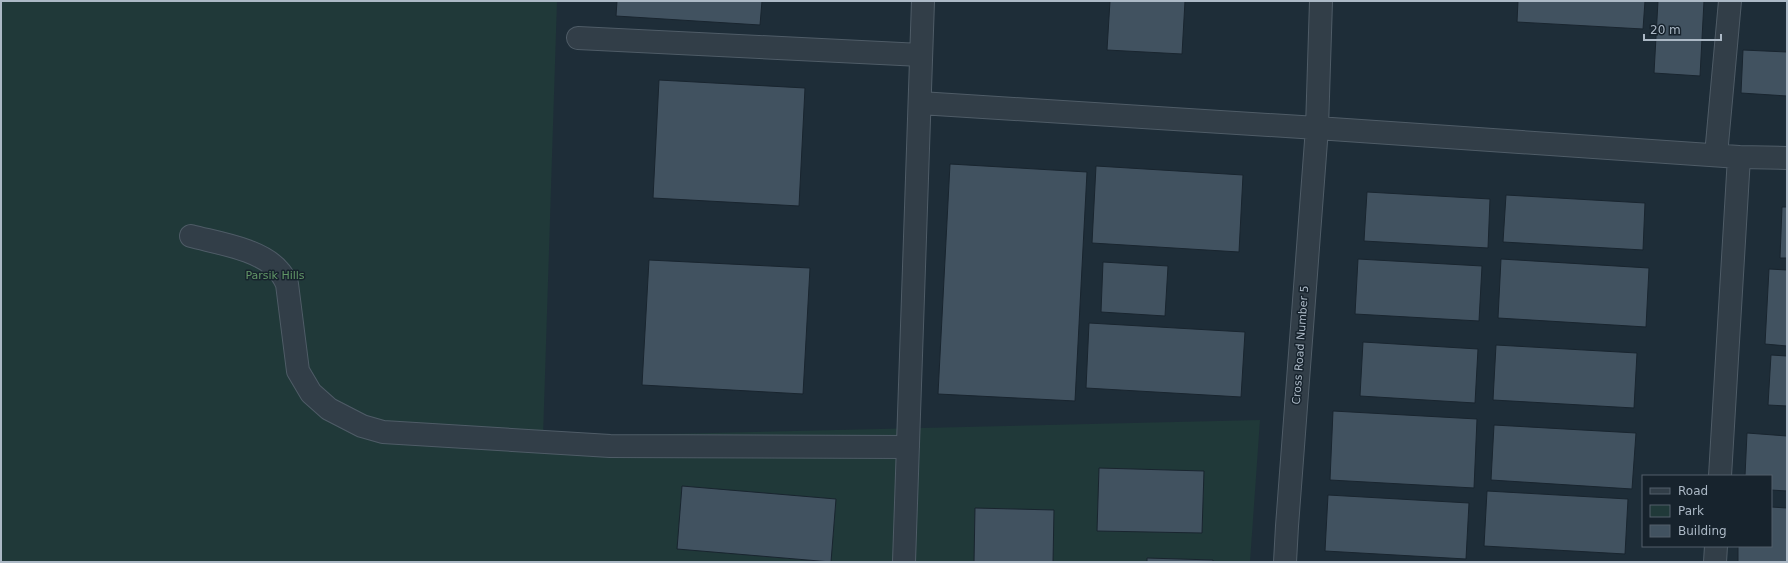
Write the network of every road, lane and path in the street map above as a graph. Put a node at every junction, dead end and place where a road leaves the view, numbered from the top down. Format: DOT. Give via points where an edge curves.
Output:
graph roads {
  1 [pos="923,1"];
  2 [pos="1321,1"];
  3 [pos="1730,1"];
  4 [pos="578,38"];
  5 [pos="921,55"];
  6 [pos="920,103"];
  7 [pos="1317,128"];
  8 [pos="1716,155"];
  9 [pos="1739,157"];
  10 [pos="1787,158"];
  11 [pos="191,236"];
  12 [pos="908,447"];
  13 [pos="1720,475"];
  14 [pos="1716,547"];
  15 [pos="904,562"];
  16 [pos="1285,562"];
  17 [pos="1715,562"];
  1 -- 5 [label="street"];
  2 -- 7 [label="street, Cross Road Number 5"];
  3 -- 8 [label="street"];
  4 -- 5 [label="street"];
  5 -- 6 [label="street"];
  6 -- 7 [label="street"];
  6 -- 12 [label="street"];
  7 -- 8 [label="street"];
  7 -- 16 [label="street, Cross Road Number 5"];
  8 -- 9 [label="street"];
  9 -- 10 [label="street"];
  9 -- 13 [label="street"];
  11 -- 12 [label="street" via="252,253 271,263 280,272 287,284 298,371 311,393 329,409 362,426 382,432 610,446"];
  12 -- 15 [label="street"];
  14 -- 17 [label="street"];
}
